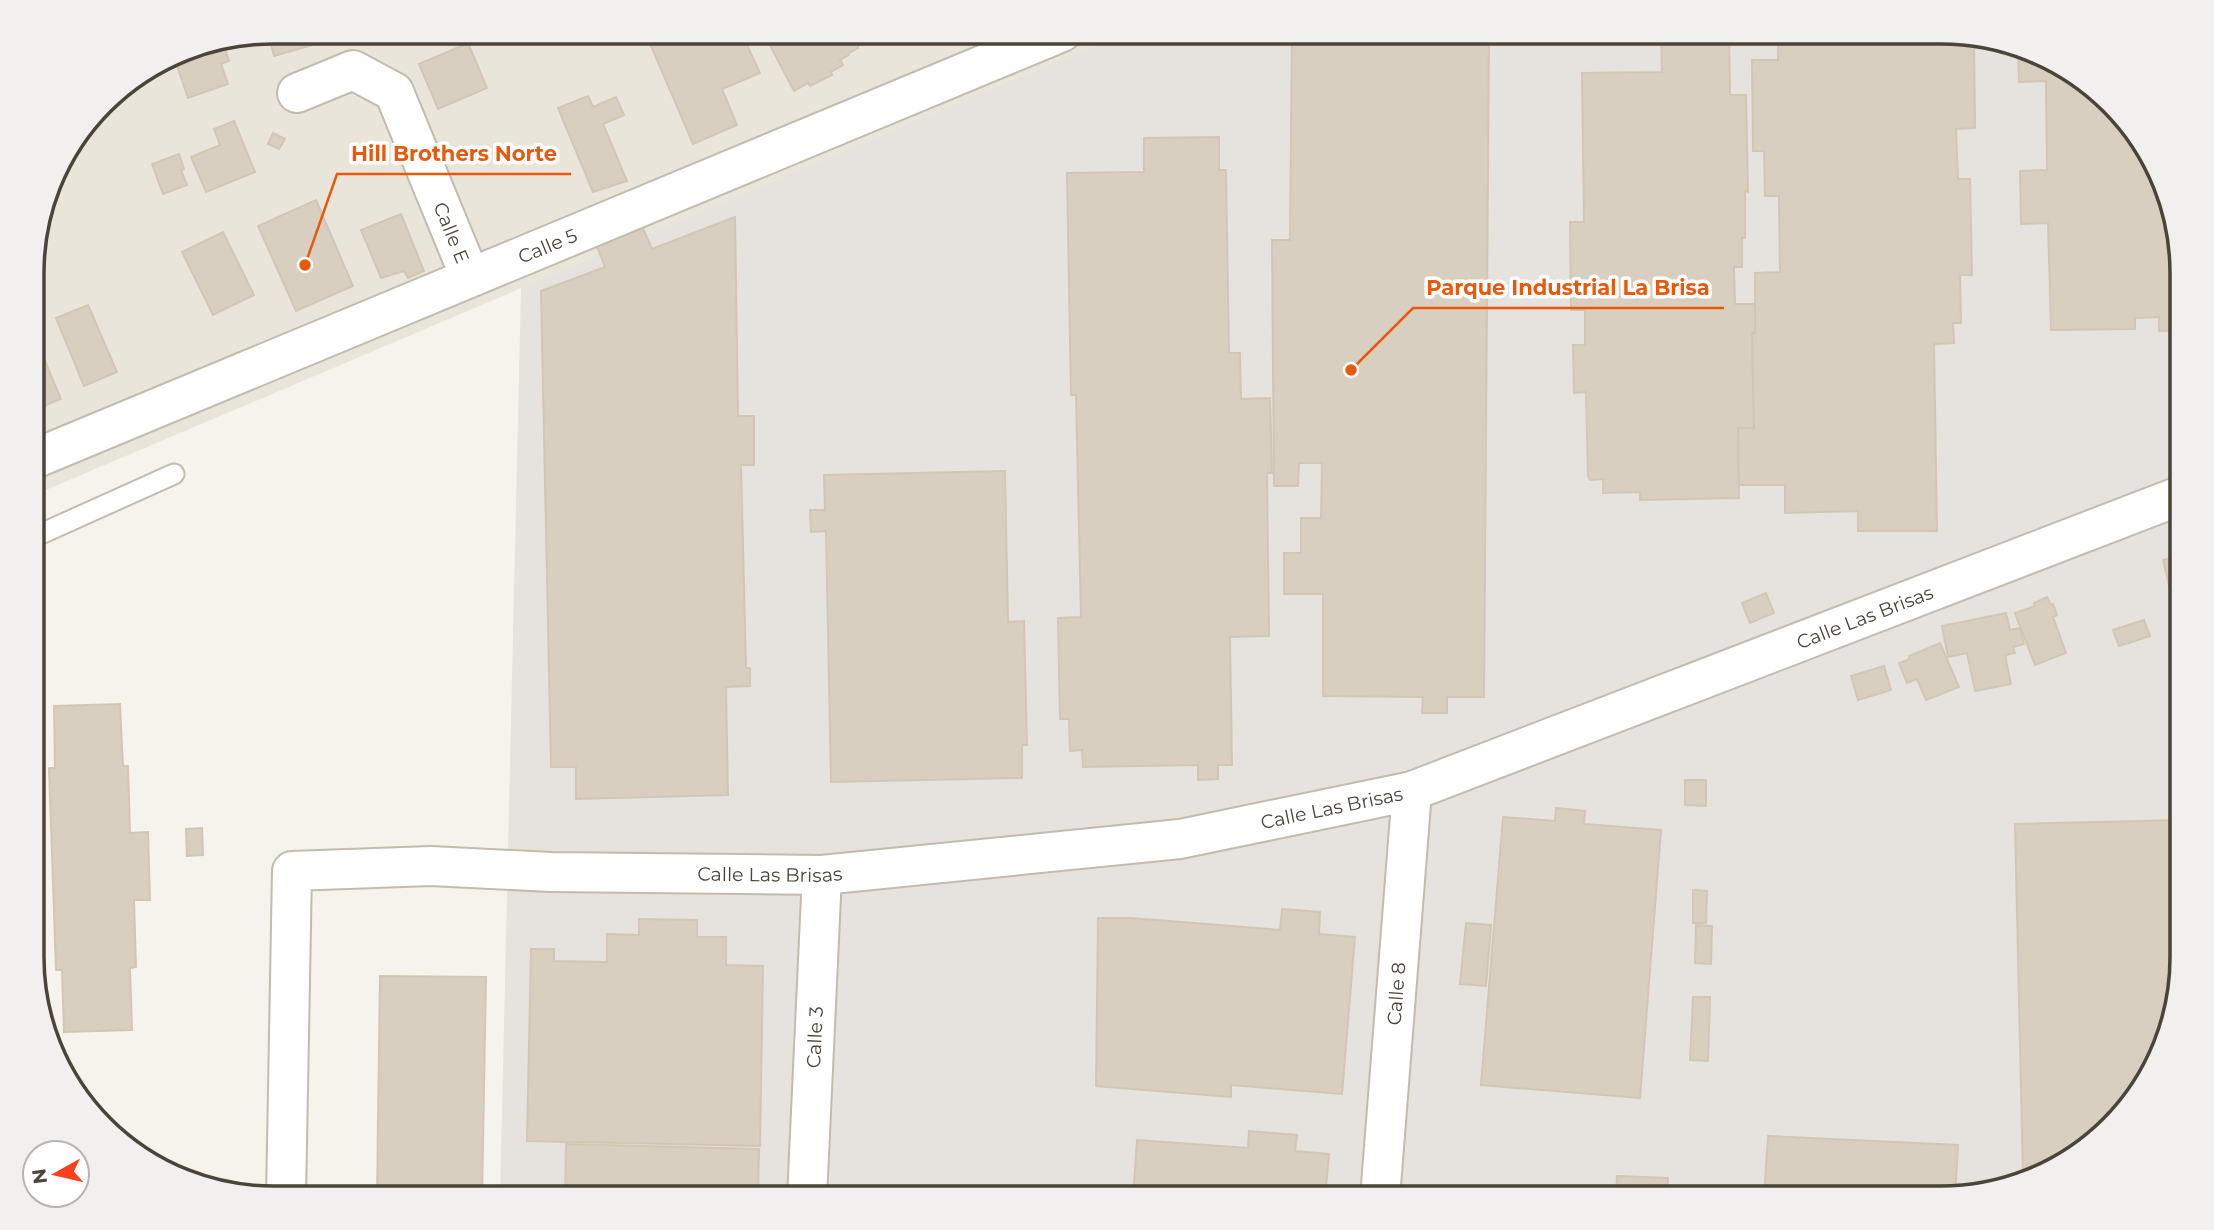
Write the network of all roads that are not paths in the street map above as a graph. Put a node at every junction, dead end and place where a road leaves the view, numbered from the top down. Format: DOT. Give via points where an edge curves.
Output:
graph roads {
  1 [pos="1033,44"];
  2 [pos="297,93"];
  3 [pos="470,277"];
  4 [pos="44,455"];
  5 [pos="173,474"];
  6 [pos="2170,500"];
  7 [pos="44,532"];
  8 [pos="1412,791"];
  9 [pos="821,875"];
  10 [pos="286,1186"];
  11 [pos="808,1186"];
  12 [pos="1381,1186"];
  1 -- 3 [label="street, Calle 5"];
  2 -- 3 [label="street, Calle E" via="353,70 394,92"];
  3 -- 4 [label="street, Calle 5"];
  5 -- 7 [label="lane"];
  6 -- 8 [label="street, Calle Las Brisas"];
  8 -- 9 [label="street, Calle Las Brisas" via="1180,839"];
  8 -- 12 [label="street, Calle 8"];
  9 -- 10 [label="street, Calle Las Brisas" via="431,866 292,871"];
  9 -- 11 [label="street, Calle 3"];
}
